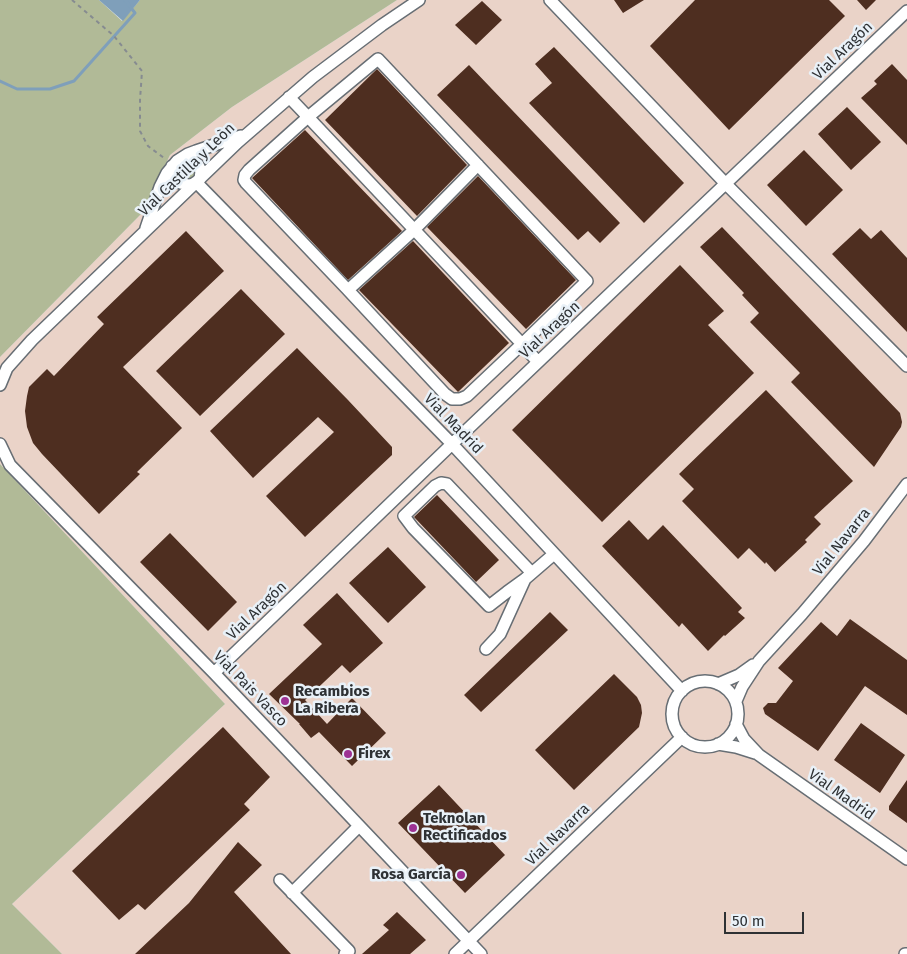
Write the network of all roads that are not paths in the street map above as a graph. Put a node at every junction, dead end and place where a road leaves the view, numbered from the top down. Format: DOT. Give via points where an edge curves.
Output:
graph roads {
  1 [pos="418,0"];
  2 [pos="550,0"];
  3 [pos="907,11"];
  4 [pos="289,97"];
  5 [pos="308,117"];
  6 [pos="248,133"];
  7 [pos="175,163"];
  8 [pos="478,165"];
  9 [pos="198,181"];
  10 [pos="726,184"];
  11 [pos="414,230"];
  12 [pos="142,234"];
  13 [pos="348,290"];
  14 [pos="522,344"];
  15 [pos="538,362"];
  16 [pos="907,366"];
  17 [pos="0,385"];
  18 [pos="0,444"];
  19 [pos="452,444"];
  20 [pos="907,484"];
  21 [pos="554,554"];
  22 [pos="528,576"];
  23 [pos="486,650"];
  24 [pos="759,661"];
  25 [pos="214,673"];
  26 [pos="718,684"];
  27 [pos="682,691"];
  28 [pos="736,701"];
  29 [pos="736,724"];
  30 [pos="682,737"];
  31 [pos="718,744"];
  32 [pos="759,755"];
  33 [pos="360,826"];
  34 [pos="907,859"];
  35 [pos="280,880"];
  36 [pos="292,893"];
  37 [pos="468,941"];
  38 [pos="345,954"];
  39 [pos="455,954"];
  40 [pos="480,954"];
  1 -- 4 [label="street, Vial Castilla y Leòn"];
  2 -- 10 [label="street"];
  3 -- 10 [label="street, Vial Aragón"];
  4 -- 5 [label="street"];
  4 -- 6 [label="street, Vial Castilla y Leòn"];
  5 -- 8 [label="street" via="378,59"];
  5 -- 11 [label="street"];
  5 -- 13 [label="street" via="249,170 244,180"];
  6 -- 7 [label="street" via="196,151"];
  6 -- 9 [label="street, Vial Castilla y Leòn"];
  7 -- 9 [label="street" via="173,174 180,183 188,185"];
  7 -- 9 [label="street" via="188,157 201,171"];
  7 -- 12 [label="street" via="160,187"];
  8 -- 11 [label="street"];
  8 -- 14 [label="street" via="587,281"];
  9 -- 12 [label="street, Vial Castilla y Leòn"];
  9 -- 19 [label="street, Vial Madrid"];
  10 -- 15 [label="street, Vial Aragón"];
  10 -- 16 [label="street"];
  11 -- 13 [label="street"];
  11 -- 14 [label="street"];
  12 -- 17 [label="street, Vial Castilla y Leòn" via="32,340 7,368"];
  13 -- 14 [label="street" via="452,399 467,396"];
  14 -- 15 [label="street"];
  15 -- 19 [label="street, Vial Aragón"];
  18 -- 25 [label="street, Vial Pais Vasco" via="10,465"];
  19 -- 21 [label="street, Vial Madrid"];
  19 -- 25 [label="street, Vial Aragón"];
  20 -- 24 [label="street, Vial Navarra" via="864,541"];
  21 -- 22 [label="street"];
  21 -- 27 [label="street, Vial Madrid"];
  22 -- 22 [label="street" via="489,606 404,516 435,486 448,484"];
  22 -- 23 [label="street" via="500,634"];
  24 -- 26 [label="street, Vial Navarra"];
  24 -- 28 [label="street, Vial Navarra"];
  25 -- 33 [label="street, Vial Pais Vasco"];
  26 -- 27 [label="street" via="693,684"];
  26 -- 28 [label="street"];
  27 -- 30 [label="street" via="672,714"];
  28 -- 29 [label="street"];
  29 -- 31 [label="street" via="732,733"];
  29 -- 32 [label="street, Vial Madrid" via="744,740"];
  30 -- 31 [label="street" via="702,747"];
  30 -- 37 [label="street, Vial Navarra"];
  31 -- 32 [label="street, Vial Madrid"];
  32 -- 34 [label="street, Vial Madrid"];
  33 -- 36 [label="street"];
  33 -- 37 [label="street, Vial Pais Vasco"];
  35 -- 36 [label="street"];
  36 -- 38 [label="street" via="348,951"];
  37 -- 39 [label="street, Vial Navarra"];
  37 -- 40 [label="street, Vial Pais Vasco"];
}
